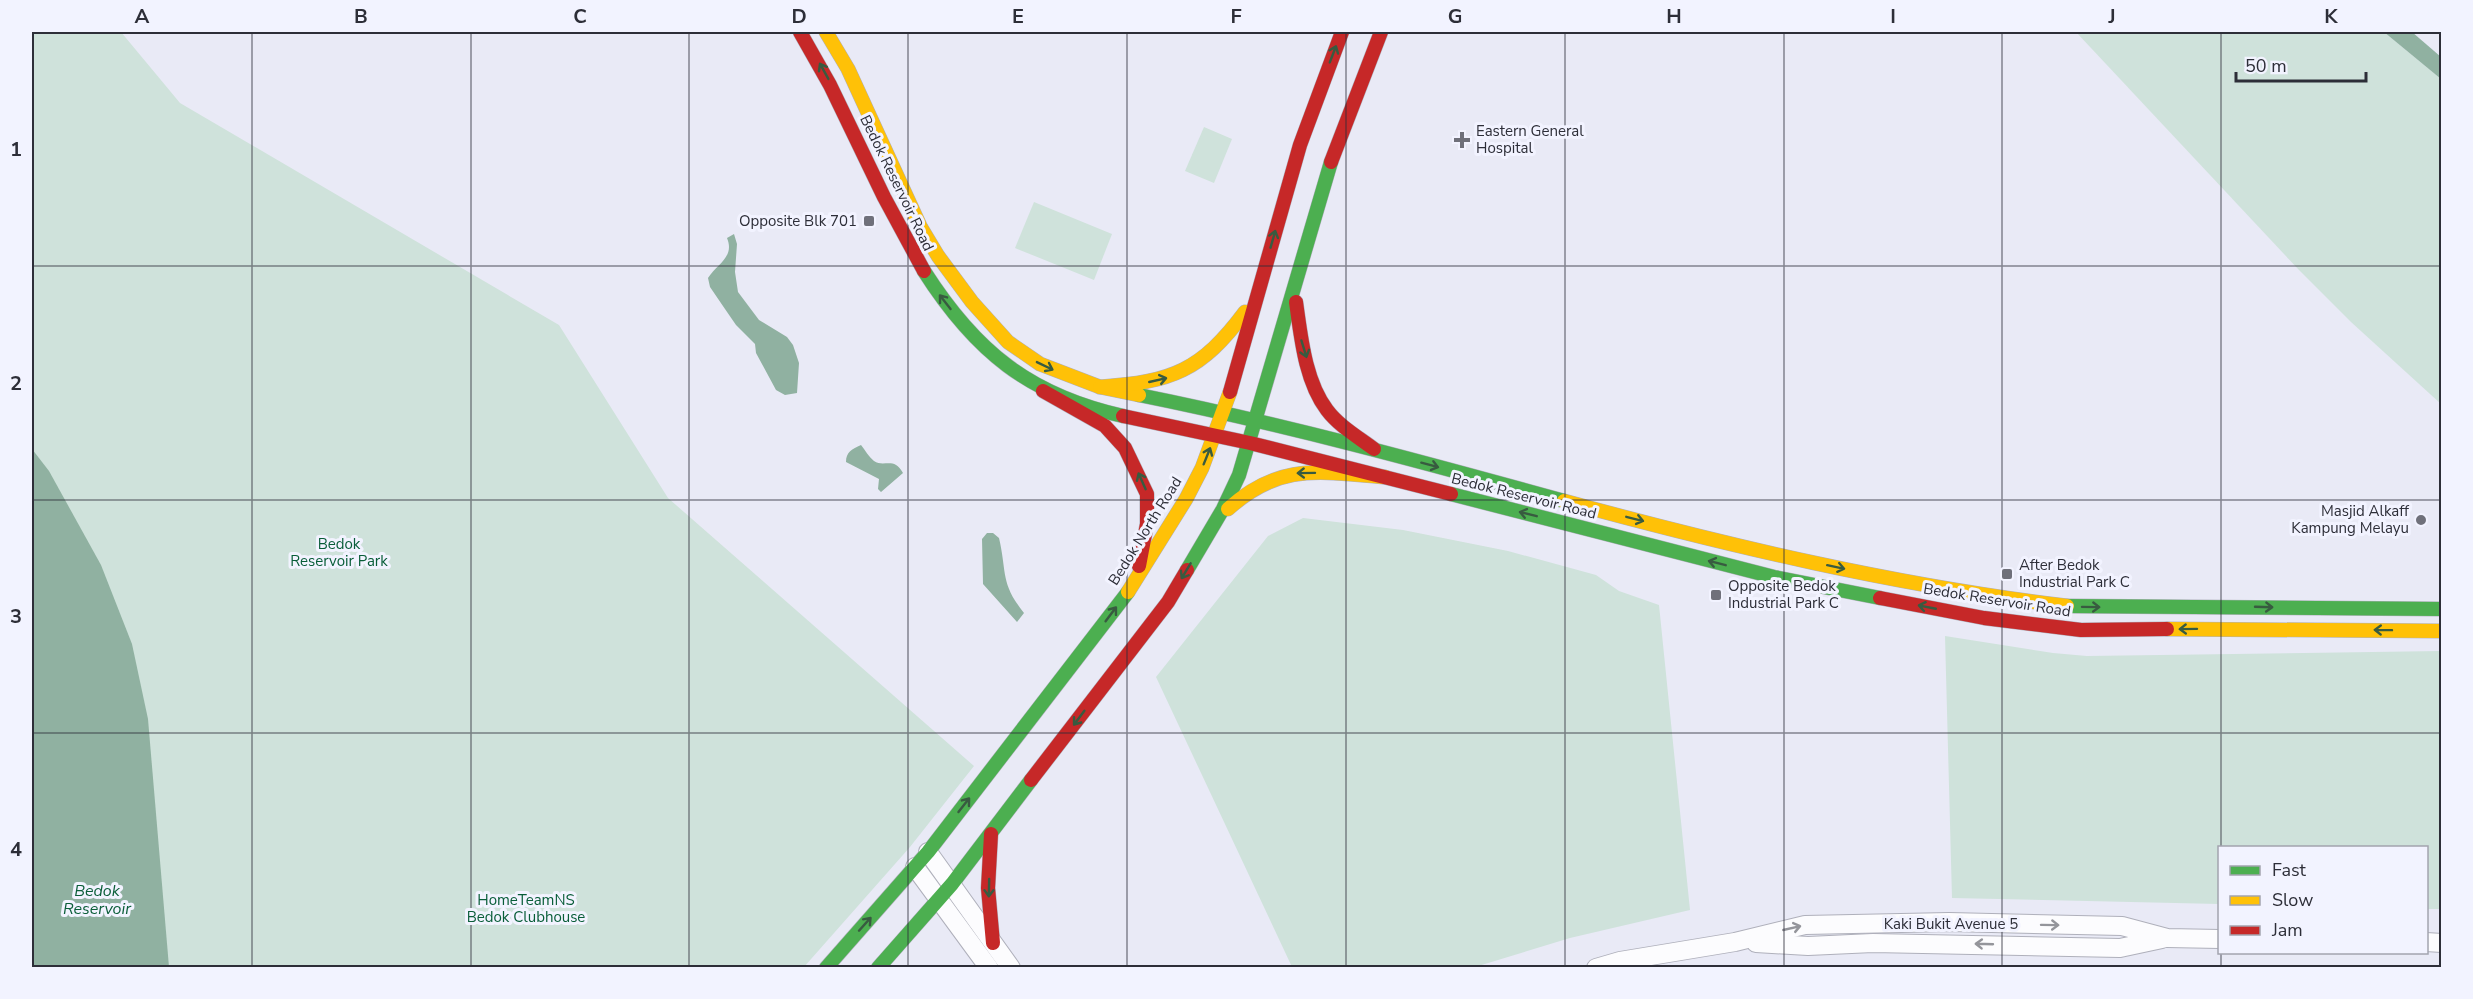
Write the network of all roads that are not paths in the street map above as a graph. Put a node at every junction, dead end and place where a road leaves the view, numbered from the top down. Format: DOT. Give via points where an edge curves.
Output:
graph roads {
  1 [pos="800,32"];
  2 [pos="826,32"];
  3 [pos="1342,32"];
  4 [pos="1381,32"];
  5 [pos="1295,291"];
  6 [pos="1256,296"];
  7 [pos="1101,387"];
  8 [pos="1043,391"];
  9 [pos="1224,412"];
  10 [pos="1257,420"];
  11 [pos="1215,435"];
  12 [pos="1250,443"];
  13 [pos="1374,449"];
  14 [pos="1385,477"];
  15 [pos="1216,521"];
  16 [pos="1137,580"];
  17 [pos="2442,609"];
  18 [pos="2442,631"];
  19 [pos="991,834"];
  20 [pos="928,852"];
  21 [pos="915,867"];
  22 [pos="952,884"];
  23 [pos="938,899"];
  24 [pos="2218,939"];
  25 [pos="993,943"];
  26 [pos="826,968"];
  27 [pos="878,968"];
  28 [pos="989,968"];
  29 [pos="1011,968"];
  30 [pos="1596,968"];
  8 -- 1 [label="main road, Bedok Reservoir Road, one-way" via="1012,373 982,347 928,280 885,204 831,83"];
  2 -- 7 [label="main road, Bedok Reservoir Road, one-way" via="848,69 920,226 955,281 1019,351 1052,370"];
  6 -- 3 [label="main road, Bedok North Road, one-way" via="1300,145"];
  4 -- 5 [label="main road" via="1333,156"];
  5 -- 10 [label="main road"];
  5 -- 13 [label="main road, one-way" via="1301,340 1326,408"];
  7 -- 6 [label="main road, one-way" via="1137,385 1191,367 1216,350"];
  6 -- 9 [label="main road, Bedok North Road"];
  7 -- 9 [label="main road, Bedok Reservoir Road"];
  8 -- 11 [label="main road, Bedok Reservoir Road" via="1092,409"];
  16 -- 8 [label="main road, one-way" via="1147,524 1147,494 1135,468 1125,448 1105,426"];
  9 -- 10 [label="main road, Bedok Reservoir Road"];
  9 -- 11 [label="main road, Bedok North Road"];
  10 -- 12 [label="main road"];
  10 -- 13 [label="main road, Bedok Reservoir Road"];
  11 -- 12 [label="main road, Bedok Reservoir Road"];
  16 -- 11 [label="main road, Bedok North Road, one-way" via="1186,499"];
  12 -- 14 [label="main road, Bedok Reservoir Road"];
  12 -- 15 [label="main road"];
  13 -- 17 [label="main road, Bedok Reservoir Road, one-way" via="1771,554 1985,596 2098,607"];
  14 -- 15 [label="main road, one-way" via="1302,472 1273,477 1242,494"];
  18 -- 14 [label="main road, Bedok Reservoir Road, one-way" via="2093,630 2033,625 1774,577"];
  15 -- 19 [label="main road, one-way" via="1168,602"];
  20 -- 16 [label="main road, Bedok North Road, one-way"];
  19 -- 22 [label="main road"];
  19 -- 25 [label="main road, one-way" via="988,888"];
  20 -- 21 [label="main road, Bedok North Road"];
  20 -- 22 [label="street"];
  21 -- 23 [label="street"];
  26 -- 21 [label="main road, Bedok North Road, one-way"];
  22 -- 23 [label="main road"];
  22 -- 25 [label="street"];
  23 -- 27 [label="main road"];
  23 -- 28 [label="street"];
  24 -- 30 [label="street, Kaki Bukit Avenue 5" via="2167,938 2120,948 1735,942"];
  25 -- 29 [label="street"];
}
